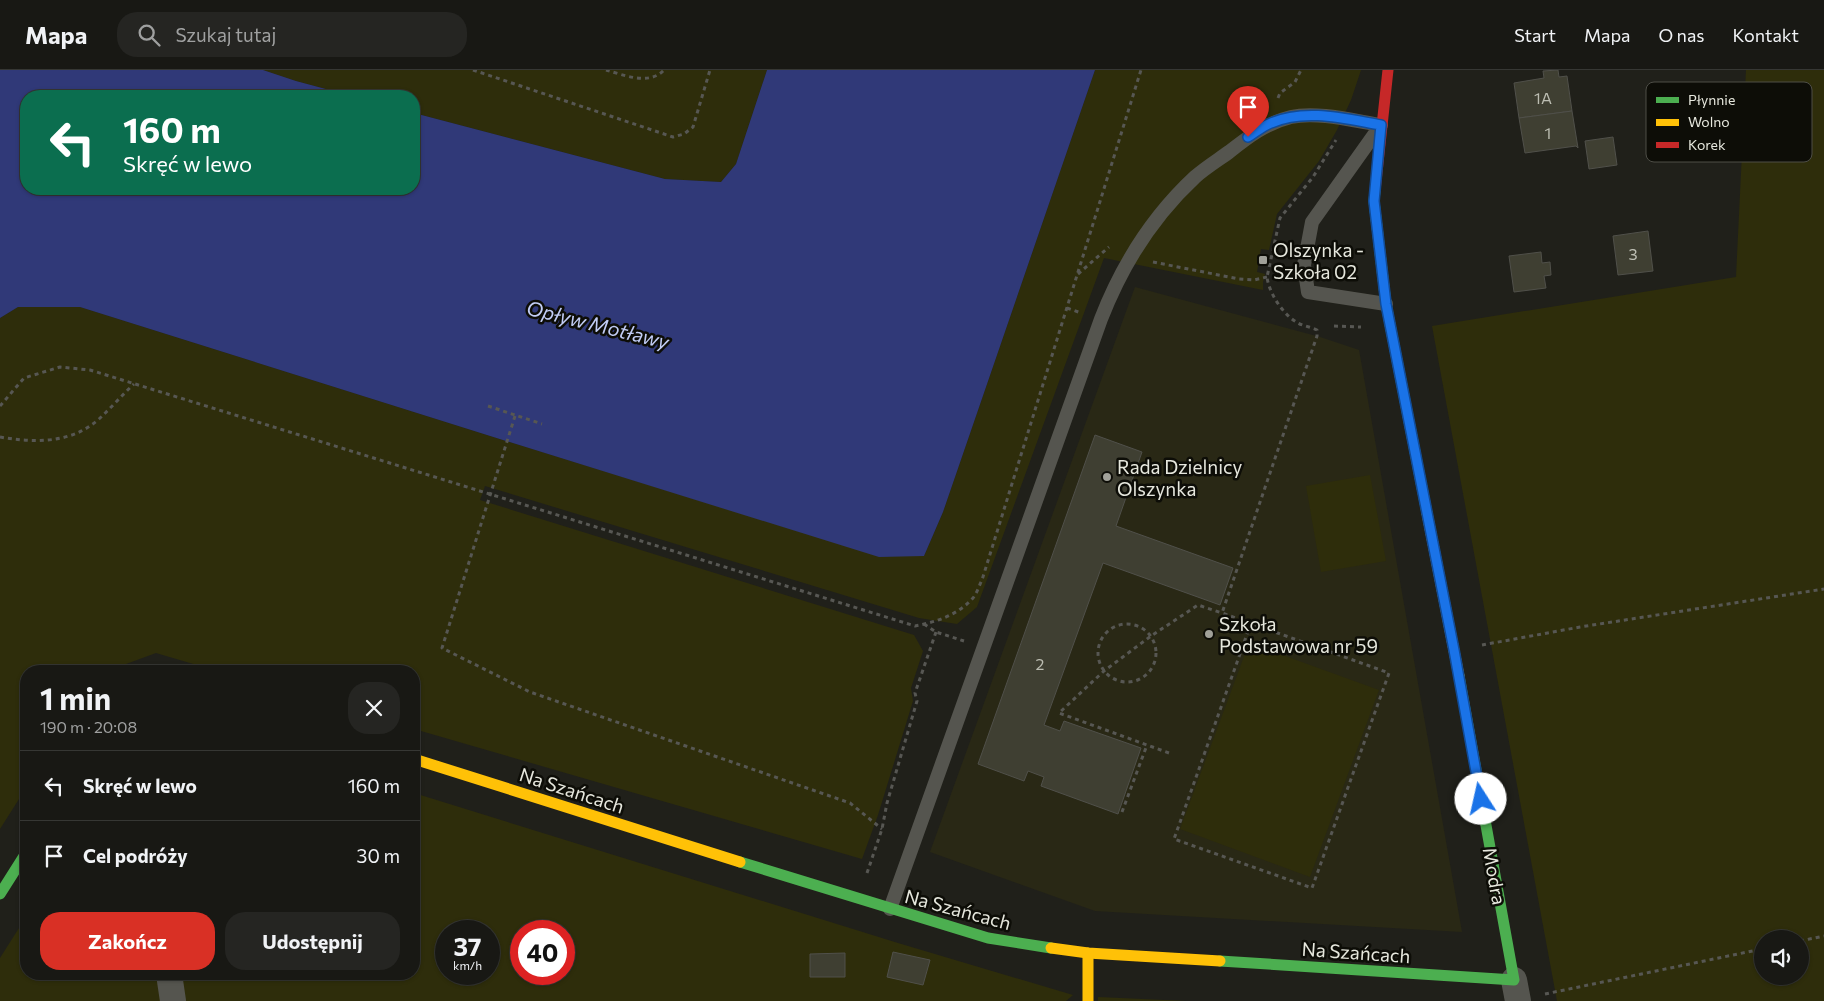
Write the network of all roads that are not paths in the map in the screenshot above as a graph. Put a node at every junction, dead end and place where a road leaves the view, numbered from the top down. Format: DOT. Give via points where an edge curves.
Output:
graph roads {
  1 [pos="1388,70"];
  2 [pos="1381,125"];
  3 [pos="1386,304"];
  4 [pos="420,761"];
  5 [pos="20,862"];
  6 [pos="0,894"];
  7 [pos="890,909"];
  8 [pos="1088,952"];
  9 [pos="170,980"];
  10 [pos="1516,991"];
  11 [pos="174,1001"];
  12 [pos="1088,1001"];
  1 -- 2 [label="street, Modra"];
  2 -- 3 [label="street, Modra" via="1374,201"];
  2 -- 3 [label="lane" via="1312,222 1304,264 1308,292"];
  2 -- 7 [label="lane" via="1321,116 1293,116 1270,123 1196,177 1156,218 1130,258 1089,350"];
  3 -- 10 [label="street, Modra"];
  4 -- 7 [label="street, Na Szańcach"];
  5 -- 6 [label="street"];
  7 -- 8 [label="street, Na Szańcach" via="988,938 1055,950"];
  8 -- 10 [label="street, Na Szańcach"];
  8 -- 12 [label="street"];
  9 -- 11 [label="street"];
}
